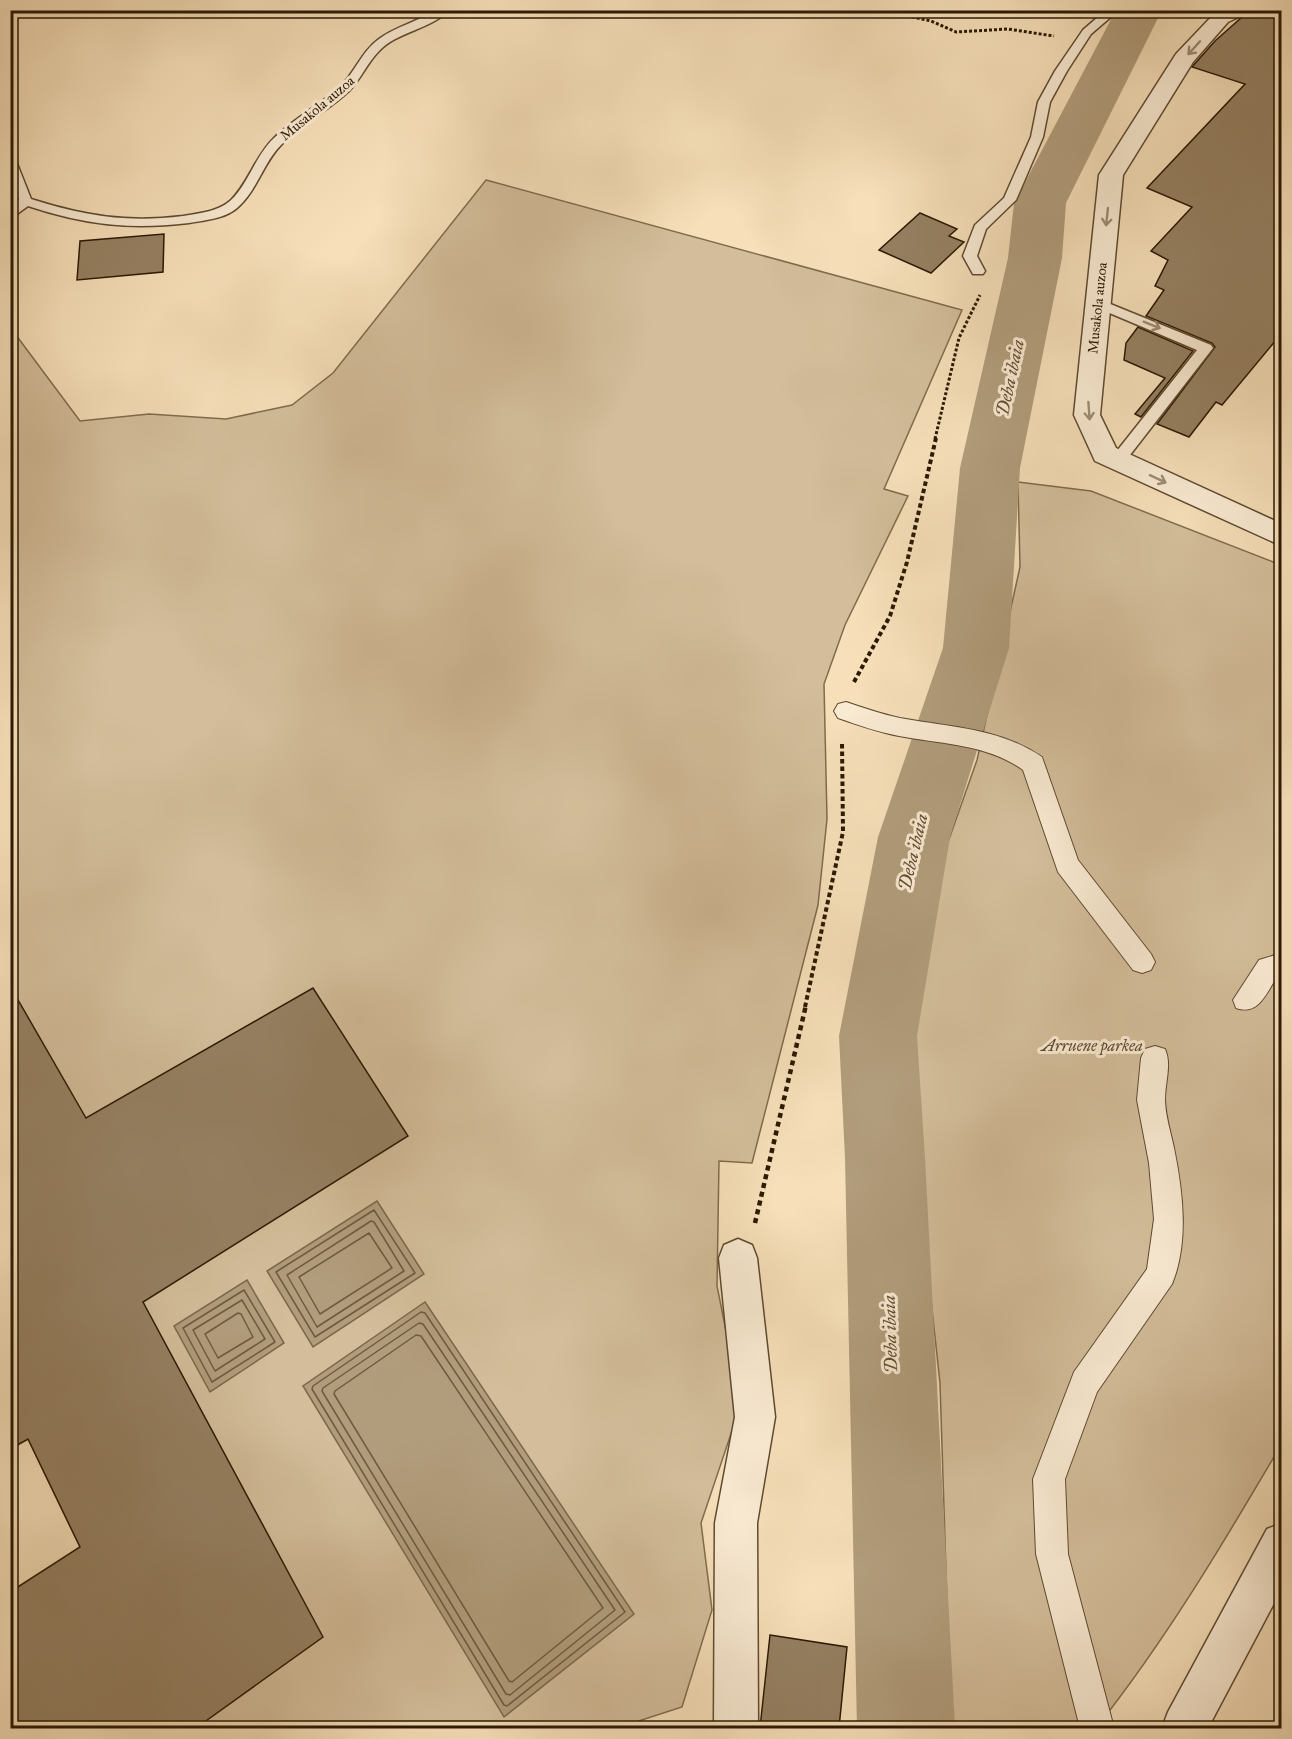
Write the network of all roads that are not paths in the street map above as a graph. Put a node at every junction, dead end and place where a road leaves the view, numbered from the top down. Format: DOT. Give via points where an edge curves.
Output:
graph roads {
  1 [pos="444,10"];
  2 [pos="1114,10"];
  3 [pos="1238,10"];
  4 [pos="10,162"];
  5 [pos="26,201"];
  6 [pos="10,215"];
  7 [pos="978,271"];
  8 [pos="1098,303"];
  9 [pos="1118,460"];
  10 [pos="1281,536"];
  11 [pos="846,711"];
  12 [pos="1142,962"];
  13 [pos="1281,963"];
  14 [pos="1246,1000"];
  15 [pos="1155,1058"];
  16 [pos="738,1258"];
  17 [pos="1281,1545"];
  18 [pos="736,1728"];
  19 [pos="1097,1728"];
  20 [pos="1184,1728"];
  1 -- 5 [label="lane, Musakola auzoa" via="419,25 392,34 375,47 354,80 297,122 266,154 249,186 230,207 210,216 122,225 80,219"];
  2 -- 7 [label="lane" via="1079,42 1044,102 1037,137 1010,200 980,228 970,256"];
  3 -- 8 [label="street, Musakola auzoa, one-way" via="1221,18 1184,59 1111,175"];
  4 -- 5 [label="lane"];
  5 -- 6 [label="lane"];
  8 -- 9 [label="street, Musakola auzoa, one-way" via="1087,415 1105,454"];
  8 -- 9 [label="lane, one-way" via="1206,348"];
  9 -- 10 [label="street, Musakola auzoa, one-way"];
  11 -- 12 [label="street" via="881,723 995,745 1024,756 1033,764 1067,865"];
  13 -- 14 [label="street" via="1268,968"];
  15 -- 19 [label="street" via="1151,1100 1169,1219 1161,1274 1085,1383 1049,1479 1052,1554"];
  16 -- 18 [label="street" via="755,1417 736,1523"];
  17 -- 20 [label="street"];
}
